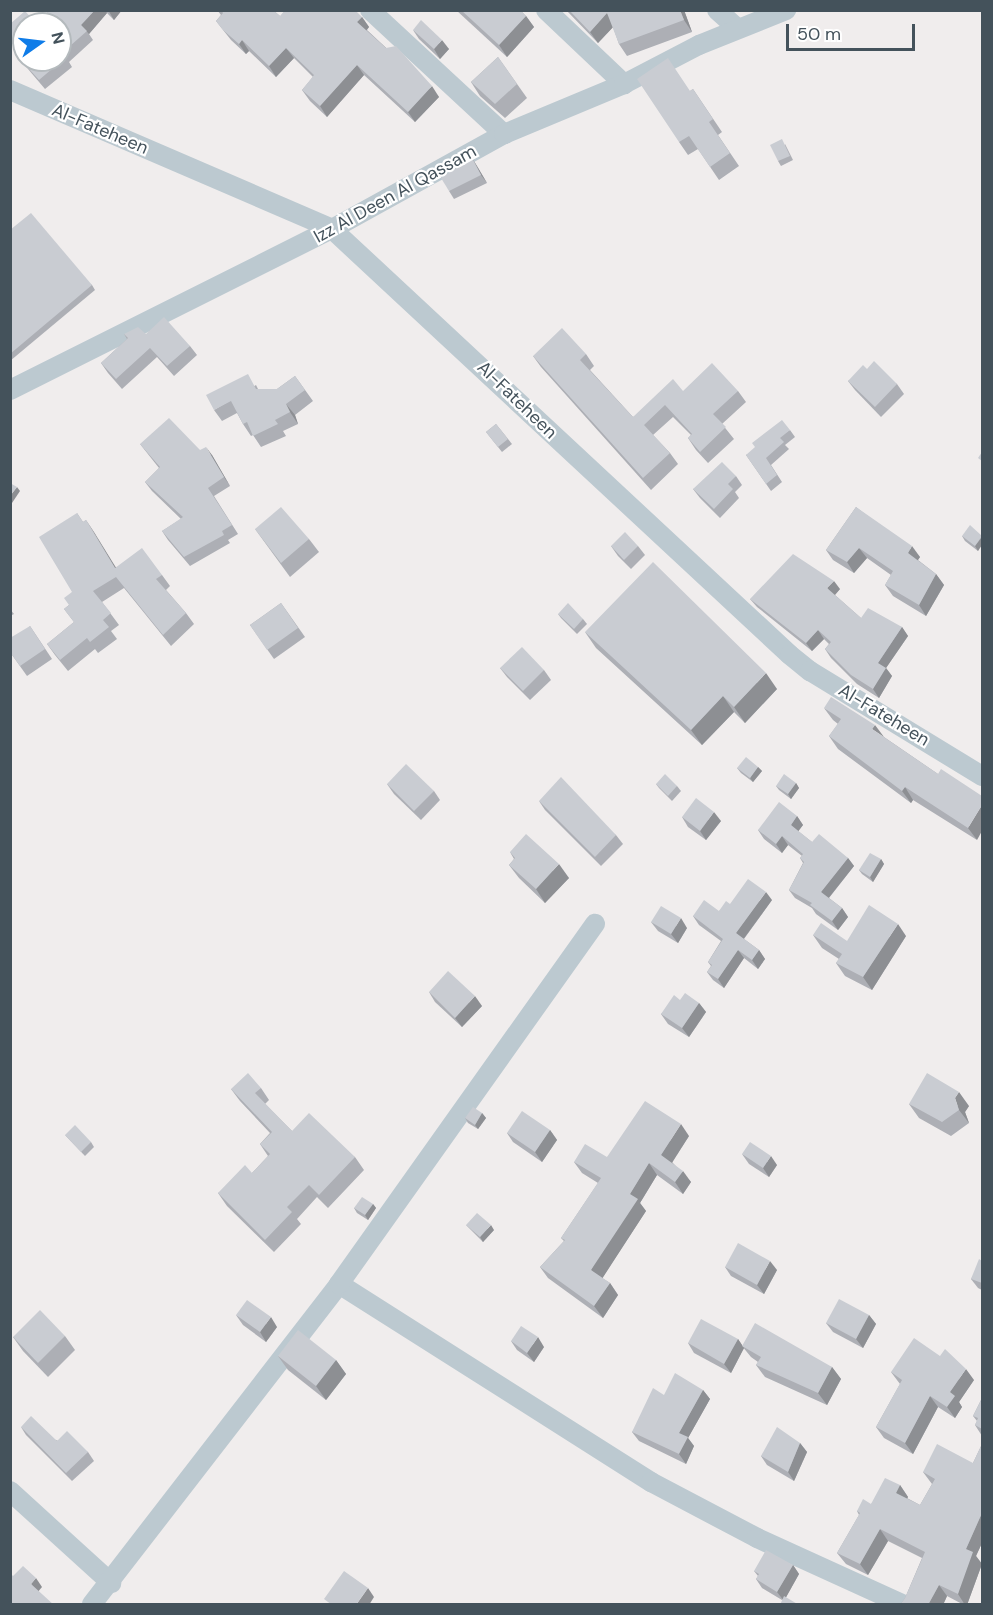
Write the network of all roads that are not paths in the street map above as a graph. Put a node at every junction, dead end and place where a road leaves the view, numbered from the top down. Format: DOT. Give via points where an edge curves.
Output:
graph roads {
  1 [pos="369,10"];
  2 [pos="546,10"];
  3 [pos="717,10"];
  4 [pos="786,10"];
  5 [pos="737,28"];
  6 [pos="624,84"];
  7 [pos="10,90"];
  8 [pos="504,134"];
  9 [pos="332,229"];
  10 [pos="10,390"];
  11 [pos="982,776"];
  12 [pos="595,924"];
  13 [pos="339,1284"];
  14 [pos="10,1491"];
  15 [pos="111,1583"];
  16 [pos="92,1605"];
  17 [pos="902,1605"];
  1 -- 8 [label="street"];
  2 -- 6 [label="street"];
  3 -- 5 [label="street"];
  4 -- 5 [label="street, Izz Al Deen Al Qassam"];
  5 -- 6 [label="street, Izz Al Deen Al Qassam"];
  6 -- 8 [label="street, Izz Al Deen Al Qassam"];
  7 -- 9 [label="street, Al-Fateheen"];
  8 -- 9 [label="street, Izz Al Deen Al Qassam"];
  9 -- 10 [label="street, Izz Al Deen Al Qassam"];
  9 -- 11 [label="street, Al-Fateheen" via="790,655"];
  12 -- 13 [label="street"];
  13 -- 15 [label="street"];
  13 -- 17 [label="street" via="651,1482 757,1538"];
  14 -- 15 [label="street"];
  15 -- 16 [label="street"];
}
